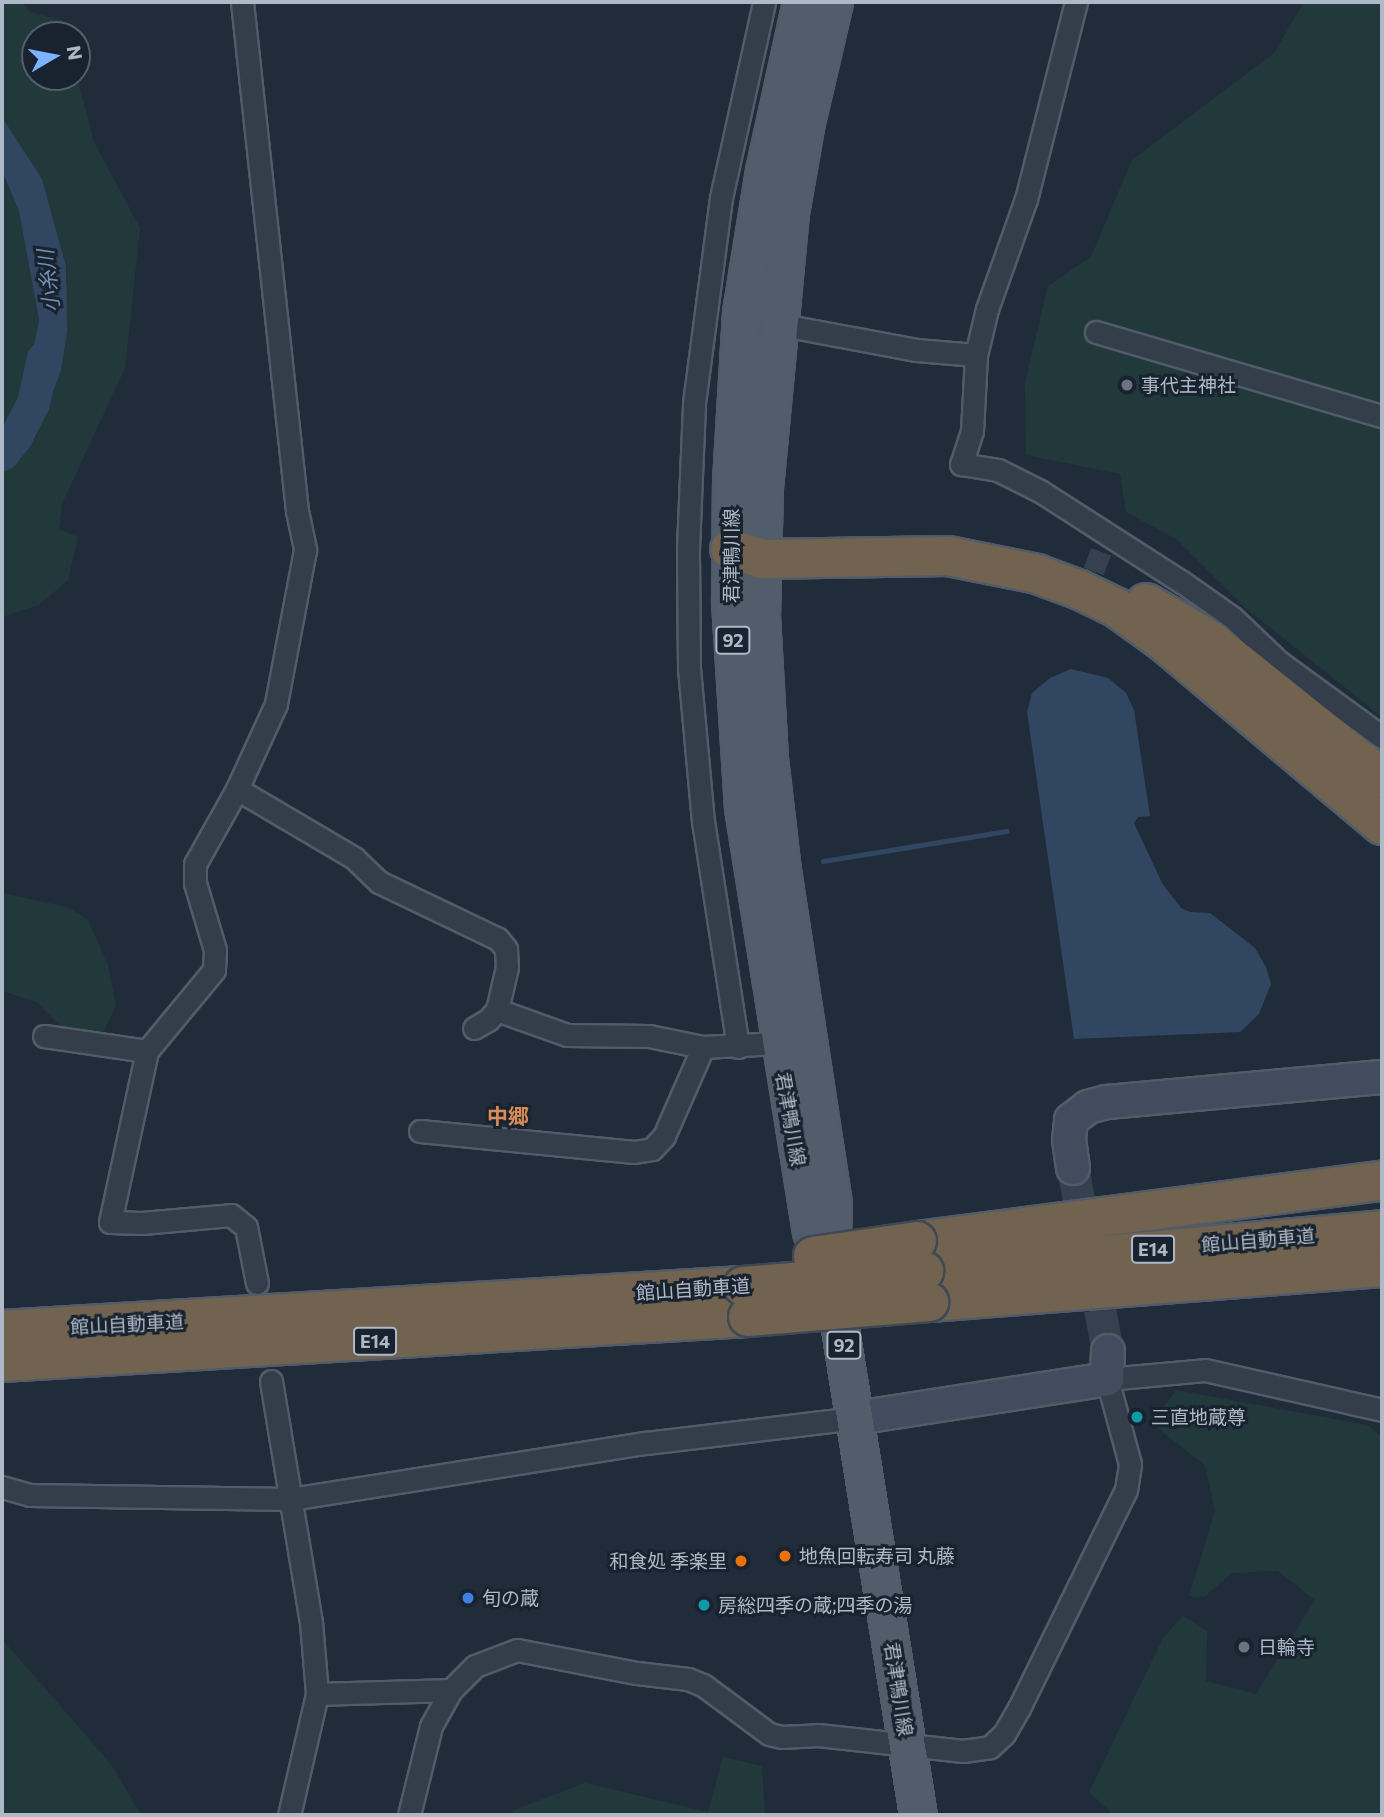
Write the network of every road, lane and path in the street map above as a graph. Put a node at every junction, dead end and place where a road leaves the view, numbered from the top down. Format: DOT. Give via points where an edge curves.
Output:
graph roads {
  1 [pos="242,2"];
  2 [pos="764,2"];
  3 [pos="801,2"];
  4 [pos="834,2"];
  5 [pos="1076,2"];
  6 [pos="777,324"];
  7 [pos="1096,331"];
  8 [pos="976,355"];
  9 [pos="1382,416"];
  10 [pos="751,548"];
  11 [pos="1382,737"];
  12 [pos="1382,778"];
  13 [pos="237,789"];
  14 [pos="1382,825"];
  15 [pos="496,1010"];
  16 [pos="474,1028"];
  17 [pos="44,1036"];
  18 [pos="778,1043"];
  19 [pos="703,1047"];
  20 [pos="738,1047"];
  21 [pos="146,1051"];
  22 [pos="1382,1077"];
  23 [pos="420,1131"];
  24 [pos="1073,1168"];
  25 [pos="1382,1181"];
  26 [pos="1382,1230"];
  27 [pos="1382,1267"];
  28 [pos="924,1271"];
  29 [pos="831,1273"];
  30 [pos="1382,1275"];
  31 [pos="1238,1276"];
  32 [pos="257,1283"];
  33 [pos="744,1290"];
  34 [pos="2,1330"];
  35 [pos="2,1362"];
  36 [pos="1108,1365"];
  37 [pos="271,1381"];
  38 [pos="1382,1410"];
  39 [pos="856,1418"];
  40 [pos="2,1488"];
  41 [pos="291,1499"];
  42 [pos="451,1690"];
  43 [pos="317,1694"];
  44 [pos="907,1746"];
  45 [pos="289,1815"];
  46 [pos="409,1815"];
  47 [pos="918,1815"];
  1 -- 13 [label="street" via="305,550 276,704"];
  2 -- 20 [label="street" via="721,198 694,402 688,548 689,668 702,811"];
  3 -- 10 [label="main road, 君津鴨川線 / 92" via="764,170 741,312"];
  4 -- 6 [label="main road, 君津鴨川線 / 92" via="806,122"];
  5 -- 8 [label="street" via="1026,200 987,309"];
  6 -- 8 [label="street" via="916,350"];
  6 -- 10 [label="main road, 君津鴨川線 / 92"];
  7 -- 9 [label="street"];
  8 -- 11 [label="street" via="972,431 961,464 998,470 1040,491 1107,543 1182,582 1233,618 1279,662"];
  10 -- 12 [label="highway" via="880,533 1031,548 1098,575 1210,640"];
  10 -- 14 [label="highway" via="948,556 1037,573 1080,590 1116,608 1164,642"];
  10 -- 18 [label="main road, 君津鴨川線 / 92" via="743,808"];
  10 -- 29 [label="main road, 君津鴨川線 / 92" via="761,614 769,758 782,870 833,1204"];
  13 -- 15 [label="street" via="354,858 379,882 498,939 506,949 507,967"];
  13 -- 21 [label="street" via="195,864 195,883 215,950 214,970"];
  15 -- 16 [label="street"];
  15 -- 19 [label="street" via="567,1035 649,1036"];
  17 -- 21 [label="street"];
  18 -- 20 [label="street"];
  18 -- 29 [label="main road, 君津鴨川線 / 92" via="811,1231"];
  19 -- 20 [label="street"];
  19 -- 23 [label="street" via="664,1136 652,1149 634,1152"];
  21 -- 32 [label="street" via="110,1222 231,1215 246,1227"];
  22 -- 24 [label="street" via="1088,1107 1071,1120"];
  25 -- 28 [label="highway"];
  26 -- 28 [label="highway, 館山自動車道 / E14"];
  27 -- 31 [label="highway, 館山自動車道 / E14"];
  28 -- 31 [label="highway, 館山自動車道 / E14"];
  28 -- 33 [label="highway, 館山自動車道 / E14, bridge"];
  28 -- 33 [label="highway, bridge"];
  29 -- 39 [label="main road, 君津鴨川線 / 92"];
  30 -- 31 [label="highway"];
  33 -- 34 [label="highway, 館山自動車道 / E14"];
  33 -- 35 [label="highway, 館山自動車道 / E14"];
  36 -- 38 [label="street" via="1205,1370"];
  36 -- 39 [label="street"];
  36 -- 44 [label="street" via="1130,1464 1126,1490 1009,1726 990,1746 963,1751"];
  37 -- 41 [label="street"];
  39 -- 41 [label="street" via="646,1443"];
  39 -- 44 [label="main road, 君津鴨川線 / 92"];
  40 -- 41 [label="street" via="30,1495"];
  41 -- 43 [label="street" via="311,1622"];
  42 -- 43 [label="street"];
  42 -- 44 [label="street" via="475,1666 517,1650 688,1679 769,1734"];
  42 -- 46 [label="street" via="431,1726"];
  43 -- 45 [label="street"];
  44 -- 47 [label="main road, 君津鴨川線 / 92"];
}
